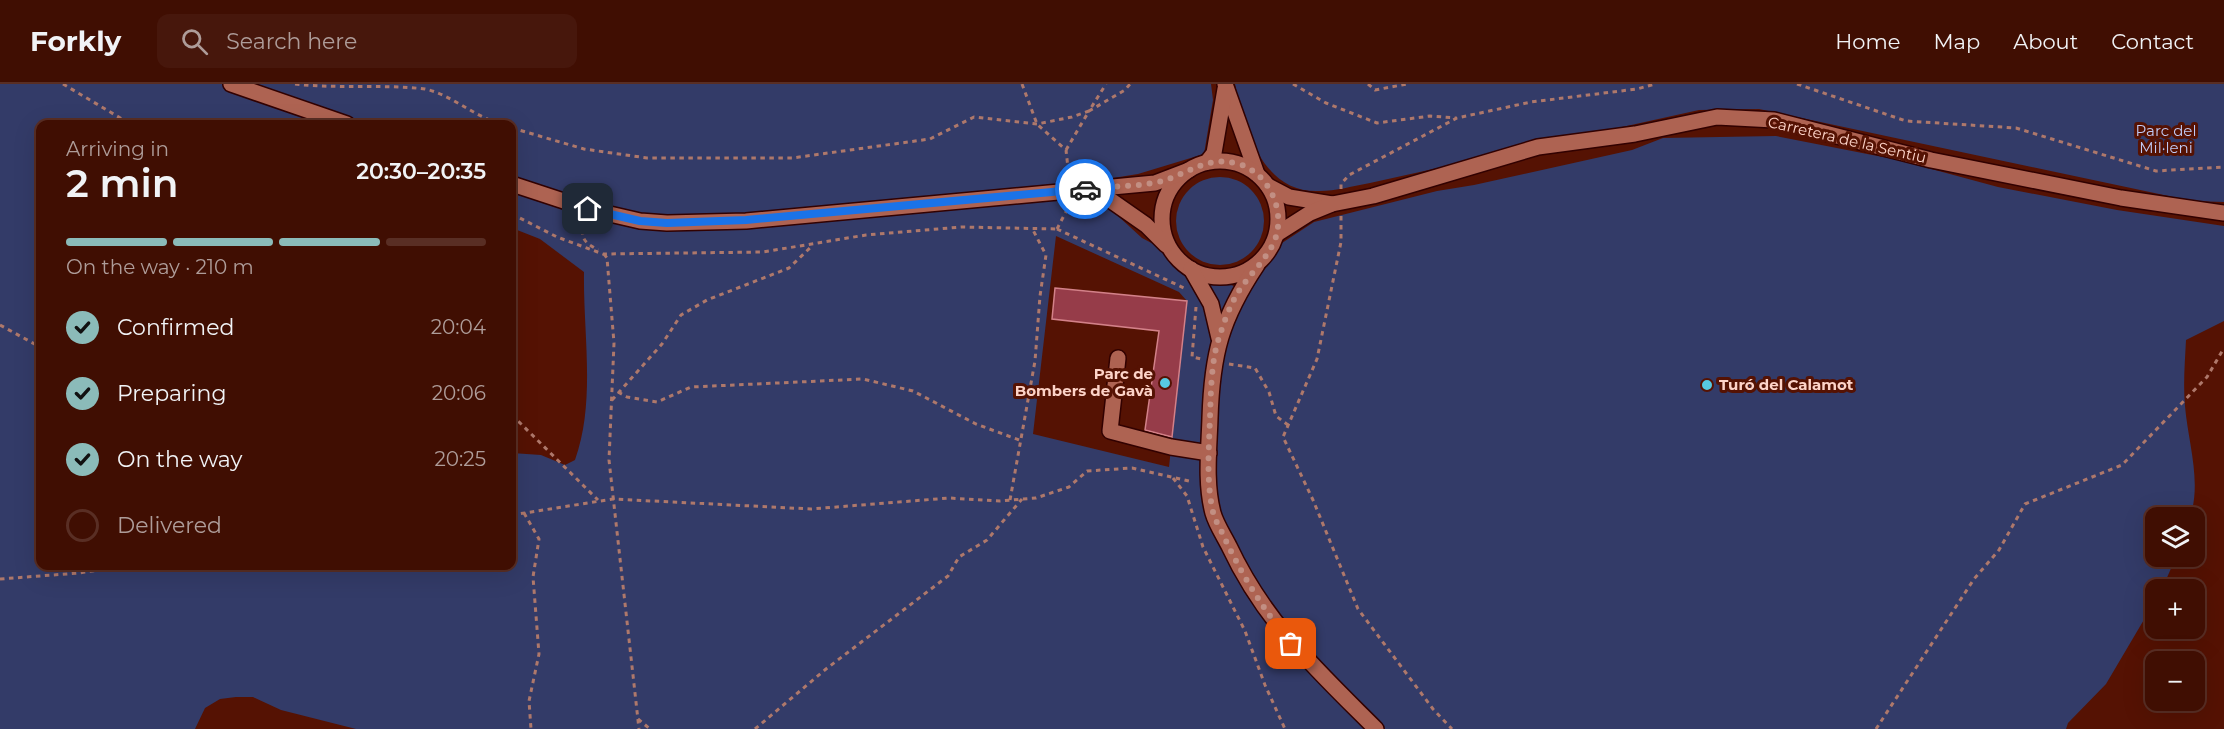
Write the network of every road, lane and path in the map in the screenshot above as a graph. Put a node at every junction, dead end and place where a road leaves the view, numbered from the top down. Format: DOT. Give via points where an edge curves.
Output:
graph roads {
  1 [pos="63,84"];
  2 [pos="231,84"];
  3 [pos="295,84"];
  4 [pos="1022,84"];
  5 [pos="1106,84"];
  6 [pos="1130,84"];
  7 [pos="1293,84"];
  8 [pos="1368,84"];
  9 [pos="1407,84"];
  10 [pos="1655,84"];
  11 [pos="1797,84"];
  12 [pos="1226,85"];
  13 [pos="1089,111"];
  14 [pos="1457,118"];
  15 [pos="125,120"];
  16 [pos="335,120"];
  17 [pos="487,120"];
  18 [pos="1037,124"];
  19 [pos="516,129"];
  20 [pos="1066,150"];
  21 [pos="1207,162"];
  22 [pos="2224,167"];
  23 [pos="1189,170"];
  24 [pos="1257,174"];
  25 [pos="516,185"];
  26 [pos="1268,186"];
  27 [pos="1093,188"];
  28 [pos="1070,191"];
  29 [pos="1337,203"];
  30 [pos="588,209"];
  31 [pos="2224,213"];
  32 [pos="516,216"];
  33 [pos="1057,229"];
  34 [pos="1033,230"];
  35 [pos="1277,234"];
  36 [pos="814,244"];
  37 [pos="1170,249"];
  38 [pos="603,254"];
  39 [pos="1257,265"];
  40 [pos="1191,269"];
  41 [pos="1188,290"];
  42 [pos="1196,304"];
  43 [pos="0,325"];
  44 [pos="1219,338"];
  45 [pos="36,345"];
  46 [pos="2224,348"];
  47 [pos="1118,358"];
  48 [pos="1202,360"];
  49 [pos="1229,364"];
  50 [pos="618,392"];
  51 [pos="611,401"];
  52 [pos="516,420"];
  53 [pos="1288,425"];
  54 [pos="1022,441"];
  55 [pos="1209,453"];
  56 [pos="1209,471"];
  57 [pos="1173,478"];
  58 [pos="613,499"];
  59 [pos="1022,499"];
  60 [pos="1010,500"];
  61 [pos="598,501"];
  62 [pos="524,513"];
  63 [pos="516,514"];
  64 [pos="99,570"];
  65 [pos="0,579"];
  66 [pos="637,718"];
  67 [pos="531,729"];
  68 [pos="639,729"];
  69 [pos="650,729"];
  70 [pos="755,729"];
  71 [pos="1285,729"];
  72 [pos="1376,729"];
  73 [pos="1452,729"];
  74 [pos="1876,729"];
  1 -- 15 [label="path"];
  2 -- 16 [label="street"];
  3 -- 17 [label="path" via="427,89"];
  4 -- 18 [label="path"];
  5 -- 13 [label="path"];
  6 -- 13 [label="path"];
  7 -- 14 [label="path" via="1326,103 1377,123 1430,116"];
  8 -- 9 [label="path" via="1375,90"];
  10 -- 14 [label="path" via="1532,102"];
  11 -- 22 [label="path" via="1906,121 2016,128 2156,171"];
  12 -- 21 [label="street" via="1214,153"];
  12 -- 24 [label="street"];
  13 -- 18 [label="path"];
  13 -- 20 [label="path"];
  14 -- 29 [label="path" via="1349,175 1341,184"];
  18 -- 19 [label="path" via="974,117 930,139 876,148 792,158 706,159 647,158 584,149"];
  18 -- 20 [label="path"];
  20 -- 28 [label="path"];
  21 -- 23 [label="street"];
  21 -- 24 [label="street" via="1233,163"];
  23 -- 27 [label="street" via="1155,183"];
  23 -- 37 [label="street" via="1175,182 1164,206 1163,232"];
  24 -- 26 [label="street"];
  25 -- 30 [label="street"];
  26 -- 29 [label="street, Carretera de la Sentiu" via="1289,197"];
  26 -- 35 [label="street" via="1276,201"];
  27 -- 28 [label="street"];
  27 -- 37 [label="street" via="1146,225"];
  28 -- 30 [label="street" via="735,221 658,222"];
  28 -- 33 [label="path" via="1070,204"];
  29 -- 31 [label="street, Carretera de la Sentiu" via="1538,147 1635,134 1717,117 1774,120 1930,160 2121,198"];
  29 -- 35 [label="street, Carretera de la Sentiu" via="1310,213"];
  29 -- 53 [label="path" via="1341,242 1317,359"];
  30 -- 38 [label="path" via="580,235"];
  32 -- 38 [label="path"];
  33 -- 34 [label="path"];
  33 -- 41 [label="path"];
  34 -- 36 [label="path" via="961,227"];
  34 -- 54 [label="path" via="1046,255"];
  35 -- 39 [label="street"];
  36 -- 38 [label="path" via="763,252"];
  36 -- 50 [label="path" via="789,268 707,300 681,315 662,344"];
  37 -- 40 [label="street"];
  38 -- 51 [label="path" via="607,258 613,317"];
  39 -- 40 [label="street" via="1224,277 1207,276"];
  39 -- 44 [label="street" via="1236,296"];
  40 -- 44 [label="street" via="1210,304"];
  42 -- 48 [label="path" via="1192,357"];
  43 -- 45 [label="path"];
  44 -- 55 [label="street"];
  46 -- 74 [label="path" via="2207,377 2122,465 2025,504 1999,550 1974,579"];
  47 -- 55 [label="street" via="1110,431"];
  49 -- 53 [label="path" via="1255,368 1269,392 1276,416"];
  50 -- 51 [label="path"];
  50 -- 54 [label="path" via="657,402 691,387 863,379 913,391 976,424"];
  51 -- 58 [label="path" via="609,460"];
  52 -- 61 [label="path"];
  53 -- 73 [label="path" via="1283,437 1358,609 1433,710"];
  54 -- 60 [label="path"];
  55 -- 56 [label="street"];
  56 -- 57 [label="path" via="1193,483"];
  56 -- 72 [label="street" via="1213,513 1241,573 1264,610 1291,644"];
  57 -- 59 [label="path" via="1132,468 1087,471 1069,487"];
  57 -- 71 [label="path" via="1187,496 1203,547 1245,631"];
  58 -- 60 [label="path" via="810,509 949,498"];
  58 -- 61 [label="path"];
  58 -- 66 [label="path"];
  59 -- 60 [label="path"];
  59 -- 70 [label="path" via="987,540 959,557 948,576"];
  61 -- 62 [label="path"];
  62 -- 63 [label="path"];
  62 -- 67 [label="path" via="539,539 533,577 539,654 529,701"];
  64 -- 65 [label="path"];
  66 -- 68 [label="path"];
  66 -- 69 [label="path"];
}
